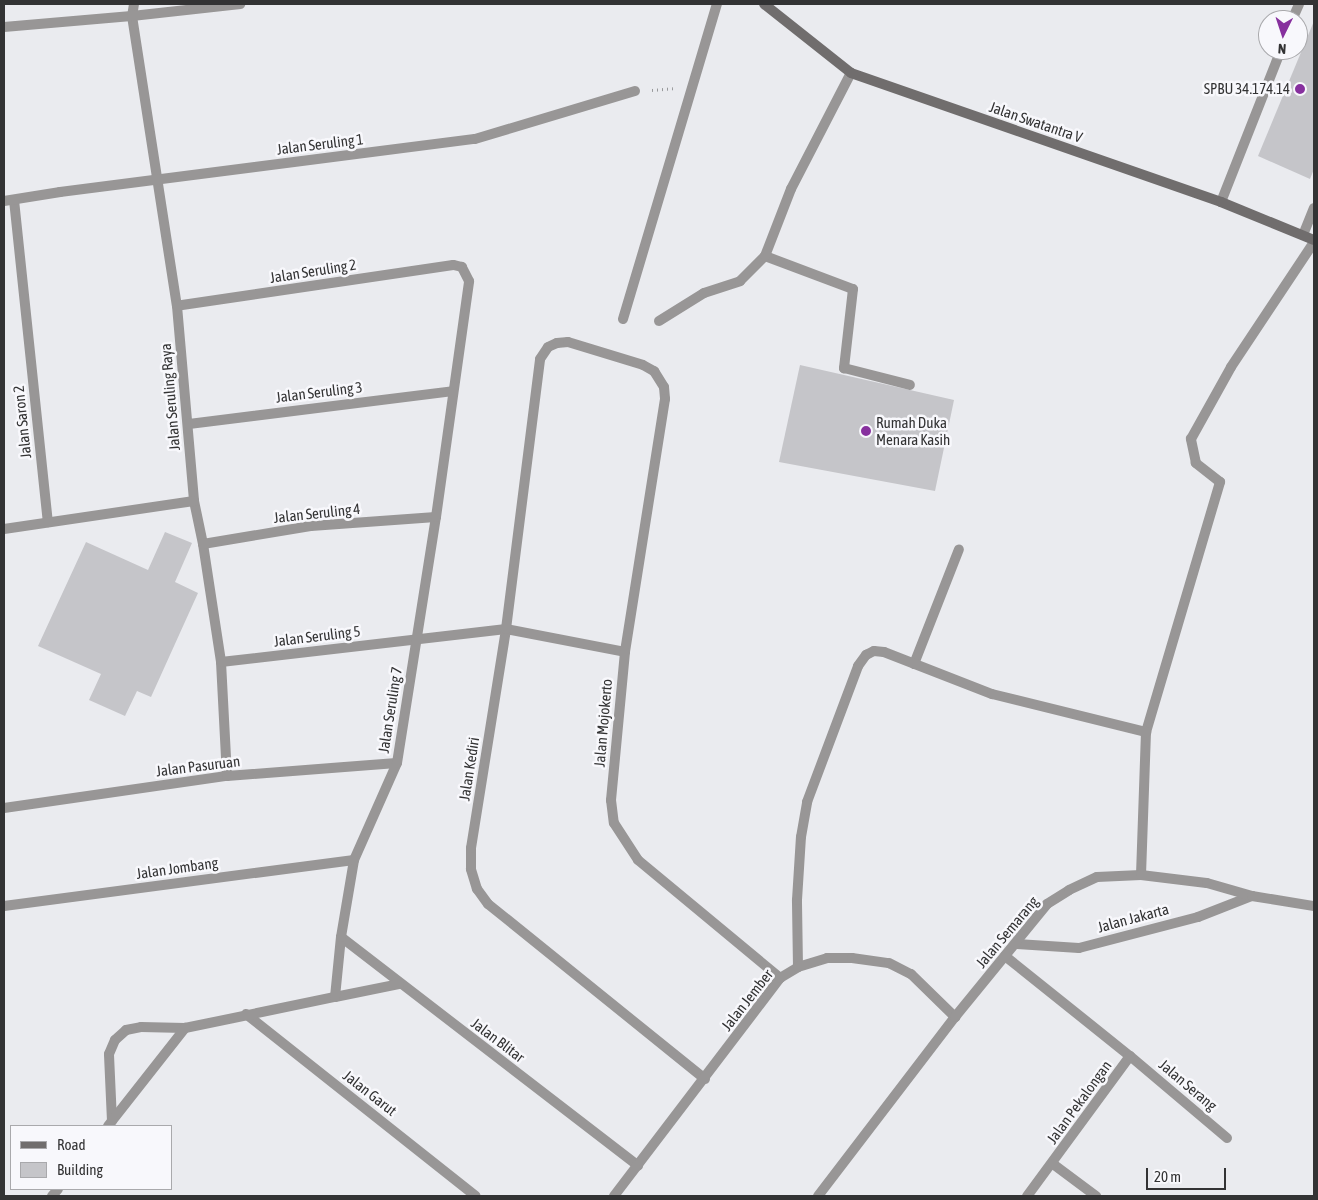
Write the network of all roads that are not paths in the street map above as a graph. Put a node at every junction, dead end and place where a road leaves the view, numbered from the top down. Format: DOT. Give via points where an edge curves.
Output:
graph roads {
  1 [pos="134,4"];
  2 [pos="240,4"];
  3 [pos="717,4"];
  4 [pos="764,4"];
  5 [pos="132,16"];
  6 [pos="4,27"];
  7 [pos="1277,60"];
  8 [pos="851,73"];
  9 [pos="635,91"];
  10 [pos="157,181"];
  11 [pos="9,201"];
  12 [pos="1221,202"];
  13 [pos="1314,208"];
  14 [pos="1303,235"];
  15 [pos="1314,241"];
  16 [pos="765,256"];
  17 [pos="453,265"];
  18 [pos="176,306"];
  19 [pos="623,320"];
  20 [pos="659,321"];
  21 [pos="540,359"];
  22 [pos="910,385"];
  23 [pos="453,391"];
  24 [pos="189,424"];
  25 [pos="194,501"];
  26 [pos="436,517"];
  27 [pos="48,522"];
  28 [pos="4,529"];
  29 [pos="203,544"];
  30 [pos="959,549"];
  31 [pos="506,629"];
  32 [pos="416,639"];
  33 [pos="625,652"];
  34 [pos="221,662"];
  35 [pos="914,664"];
  36 [pos="1146,732"];
  37 [pos="397,763"];
  38 [pos="227,776"];
  39 [pos="4,808"];
  40 [pos="354,860"];
  41 [pos="1141,875"];
  42 [pos="1252,896"];
  43 [pos="4,906"];
  44 [pos="1314,906"];
  45 [pos="341,937"];
  46 [pos="1017,944"];
  47 [pos="1005,956"];
  48 [pos="798,967"];
  49 [pos="780,978"];
  50 [pos="399,984"];
  51 [pos="335,997"];
  52 [pos="246,1014"];
  53 [pos="955,1016"];
  54 [pos="185,1028"];
  55 [pos="1130,1056"];
  56 [pos="705,1078"];
  57 [pos="110,1123"];
  58 [pos="1227,1138"];
  59 [pos="1053,1164"];
  60 [pos="638,1166"];
  61 [pos="476,1196"];
  62 [pos="614,1196"];
  63 [pos="818,1196"];
  64 [pos="1027,1196"];
  65 [pos="1096,1196"];
  1 -- 5 [label="street, Jalan Seruling Raya"];
  2 -- 5 [label="street"];
  3 -- 19 [label="street"];
  4 -- 8 [label="main road, Jalan Swatantra V"];
  5 -- 6 [label="street"];
  5 -- 10 [label="street, Jalan Seruling Raya"];
  7 -- 12 [label="street"];
  8 -- 12 [label="main road, Jalan Swatantra V"];
  8 -- 16 [label="street" via="791,189"];
  9 -- 10 [label="street, Jalan Seruling 1" via="475,139"];
  10 -- 11 [label="street, Jalan Seruling 1"];
  10 -- 18 [label="street, Jalan Seruling Raya"];
  11 -- 27 [label="street, Jalan Saron 2"];
  12 -- 14 [label="main road, Jalan Swatantra V"];
  13 -- 14 [label="street"];
  14 -- 15 [label="main road, Jalan Swatantra V"];
  15 -- 36 [label="street" via="1231,367 1191,439 1196,463 1220,482"];
  16 -- 20 [label="street" via="740,281 704,293"];
  16 -- 22 [label="street" via="853,289 844,368"];
  17 -- 18 [label="street, Jalan Seruling 2"];
  17 -- 23 [label="street, Jalan Seruling 7" via="467,272 469,281"];
  18 -- 24 [label="street, Jalan Seruling Raya"];
  21 -- 31 [label="street, Jalan Kediri"];
  21 -- 33 [label="street, Jalan Mojokerto" via="548,347 568,342 654,371 664,387 665,399"];
  23 -- 24 [label="street, Jalan Seruling 3"];
  23 -- 26 [label="street, Jalan Seruling 7"];
  24 -- 25 [label="street, Jalan Seruling Raya"];
  25 -- 27 [label="street"];
  25 -- 29 [label="street, Jalan Seruling Raya"];
  26 -- 29 [label="street, Jalan Seruling 4" via="311,526"];
  26 -- 32 [label="street, Jalan Seruling 7"];
  27 -- 28 [label="street"];
  29 -- 34 [label="street, Jalan Seruling Raya"];
  30 -- 35 [label="street"];
  31 -- 32 [label="street, Jalan Seruling 5"];
  31 -- 33 [label="street, Jalan Seruling 5"];
  31 -- 56 [label="street, Jalan Kediri" via="472,848 471,869 477,889 488,904"];
  32 -- 34 [label="street, Jalan Seruling 5"];
  32 -- 37 [label="street, Jalan Seruling 7"];
  33 -- 49 [label="street, Jalan Mojokerto" via="611,800 614,822 638,860"];
  34 -- 38 [label="street, Jalan Seruling Raya"];
  35 -- 36 [label="street" via="992,694"];
  35 -- 48 [label="street" via="874,651 866,655 858,666 807,802 801,836 797,900"];
  36 -- 41 [label="street"];
  37 -- 38 [label="street, Jalan Pasuruan"];
  37 -- 40 [label="street, Jalan Seruling 7"];
  38 -- 39 [label="street, Jalan Pasuruan"];
  40 -- 43 [label="street, Jalan Jombang"];
  40 -- 45 [label="street, Jalan Seruling 7"];
  41 -- 42 [label="street, Jalan Semarang" via="1207,883"];
  41 -- 46 [label="street, Jalan Semarang" via="1097,877 1069,890 1048,904"];
  42 -- 44 [label="street, Jalan Semarang"];
  42 -- 46 [label="street, Jalan Jakarta" via="1198,916 1079,948"];
  45 -- 50 [label="street, Jalan Blitar"];
  45 -- 51 [label="street, Jalan Seruling 7"];
  46 -- 47 [label="street, Jalan Semarang"];
  47 -- 53 [label="street, Jalan Semarang"];
  47 -- 55 [label="street, Jalan Pekalongan"];
  48 -- 49 [label="street, Jalan Jember"];
  48 -- 53 [label="street, Jalan Jember" via="826,958 889,963 911,974"];
  49 -- 56 [label="street, Jalan Jember"];
  50 -- 51 [label="street"];
  50 -- 60 [label="street, Jalan Blitar"];
  51 -- 52 [label="street"];
  52 -- 54 [label="street"];
  52 -- 61 [label="street, Jalan Garut"];
  53 -- 63 [label="street, Jalan Semarang"];
  54 -- 57 [label="street"];
  54 -- 57 [label="street" via="141,1027 126,1030 115,1040 109,1067"];
  55 -- 58 [label="street, Jalan Serang"];
  55 -- 59 [label="street, Jalan Pekalongan"];
  56 -- 60 [label="street, Jalan Jember"];
  59 -- 64 [label="street, Jalan Pekalongan"];
  59 -- 65 [label="street"];
  60 -- 62 [label="street, Jalan Jember"];
}
